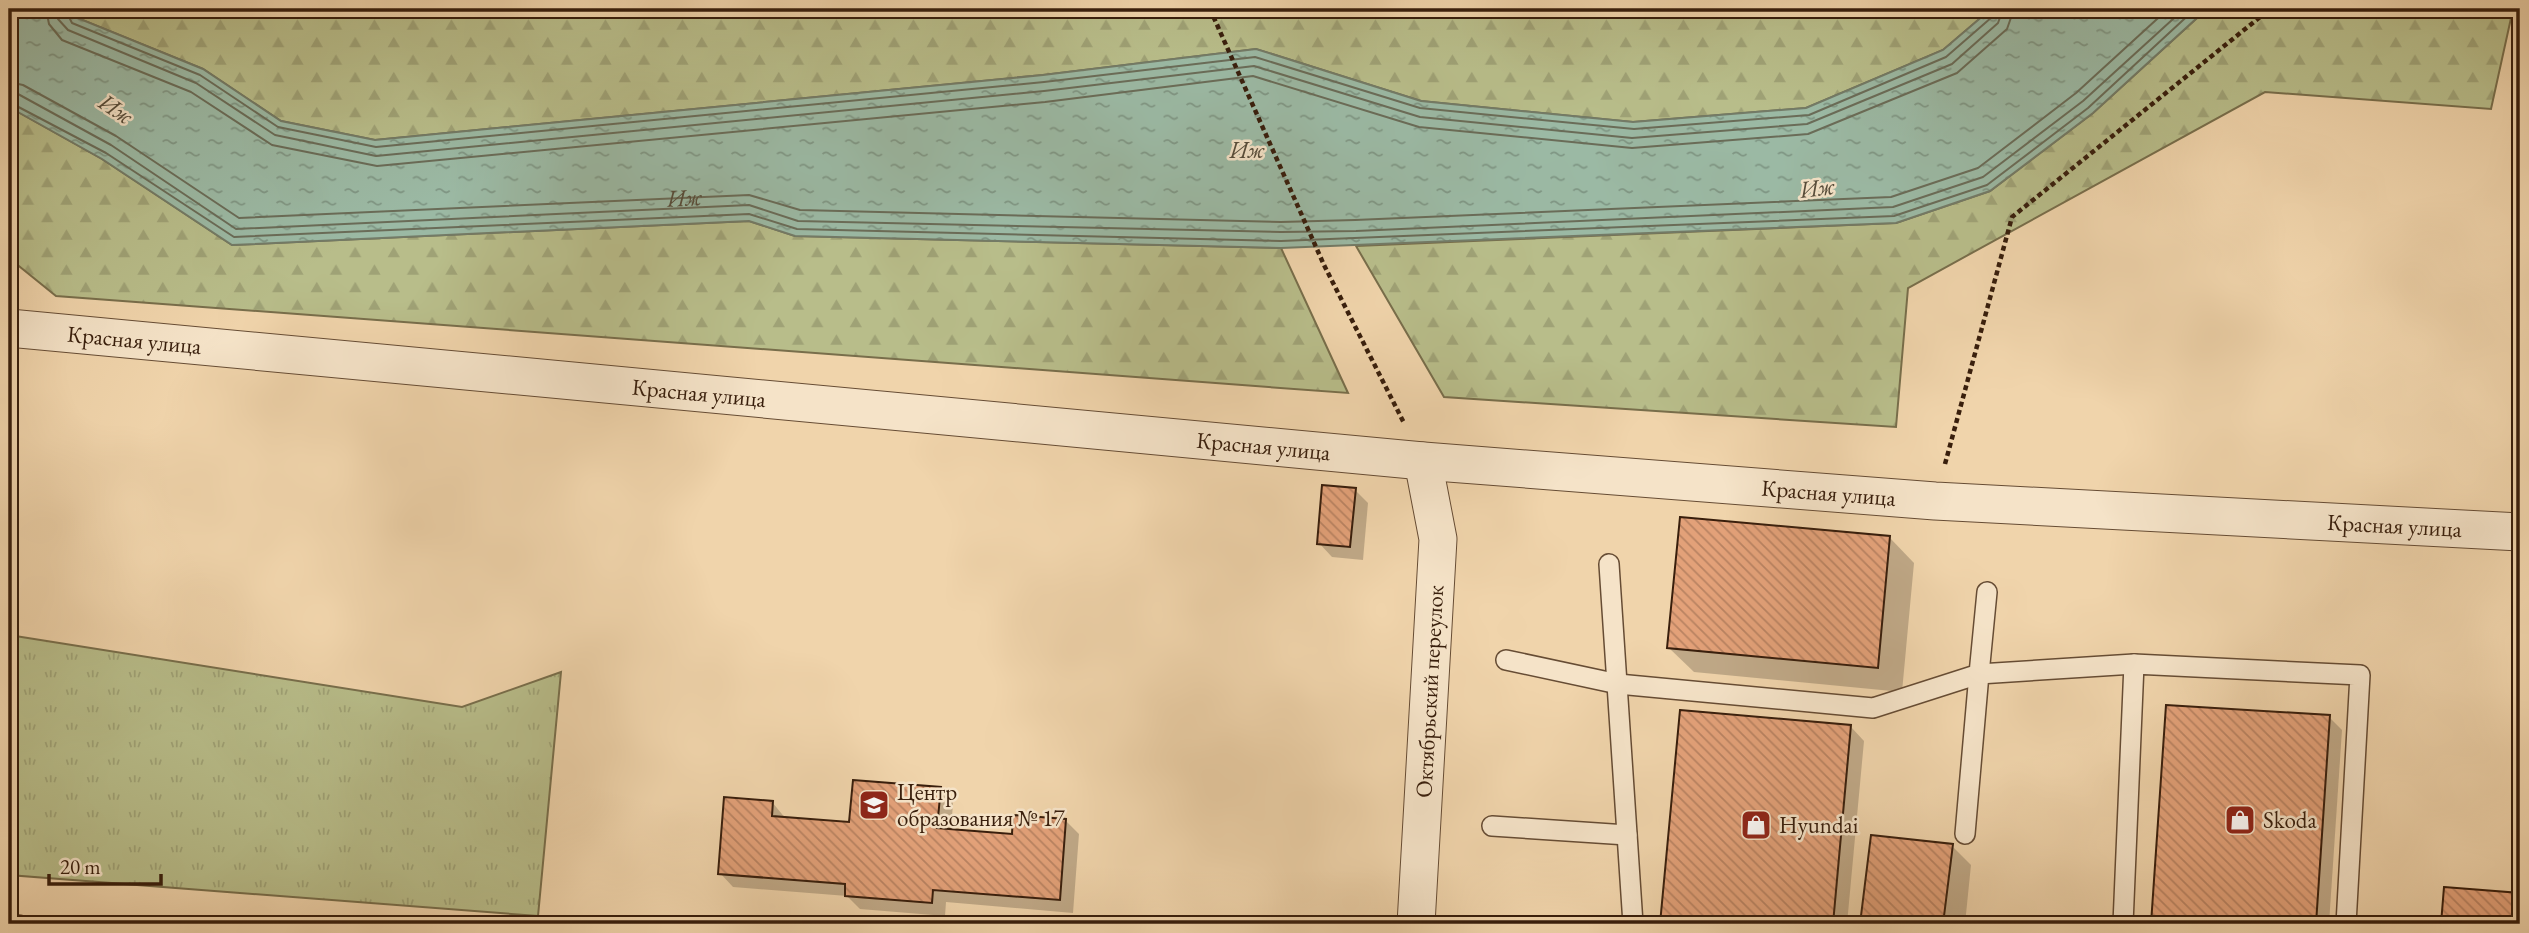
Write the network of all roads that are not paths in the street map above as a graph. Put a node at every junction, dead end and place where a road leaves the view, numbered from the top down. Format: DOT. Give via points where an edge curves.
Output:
graph roads {
  1 [pos="9,328"];
  2 [pos="1423,461"];
  3 [pos="2520,532"];
  4 [pos="1609,564"];
  5 [pos="1987,592"];
  6 [pos="1506,660"];
  7 [pos="2134,664"];
  8 [pos="1979,674"];
  9 [pos="1619,684"];
  10 [pos="1492,826"];
  11 [pos="1965,834"];
  12 [pos="1627,835"];
  13 [pos="1416,924"];
  14 [pos="1633,924"];
  15 [pos="2123,924"];
  16 [pos="2346,924"];
  1 -- 2 [label="street, Красная улица"];
  2 -- 3 [label="street, Красная улица" via="1935,501"];
  2 -- 13 [label="street, Октябрьский переулок" via="1438,539"];
  4 -- 9 [label="lane"];
  5 -- 8 [label="lane"];
  6 -- 9 [label="lane"];
  7 -- 8 [label="lane"];
  7 -- 15 [label="lane"];
  7 -- 16 [label="lane" via="2360,675"];
  8 -- 9 [label="lane" via="1873,708"];
  8 -- 11 [label="lane"];
  9 -- 12 [label="lane"];
  10 -- 12 [label="lane"];
  12 -- 14 [label="lane"];
}
